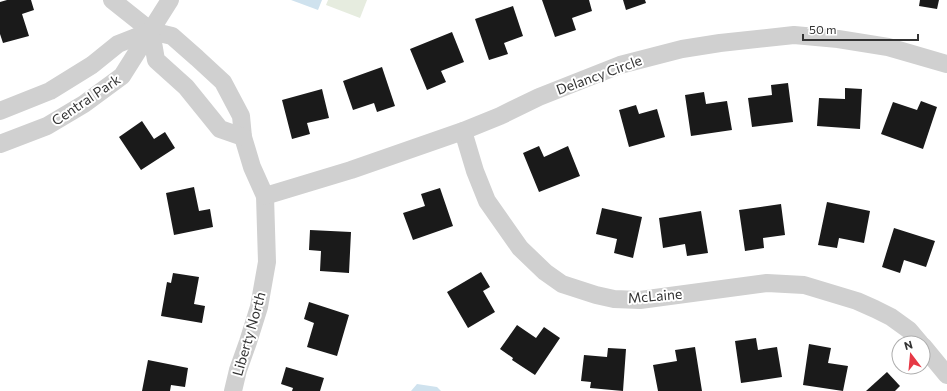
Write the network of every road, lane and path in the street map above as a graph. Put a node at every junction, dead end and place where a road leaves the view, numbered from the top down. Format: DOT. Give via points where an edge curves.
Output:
graph roads {
  1 [pos="112,0"];
  2 [pos="170,0"];
  3 [pos="152,31"];
  4 [pos="947,64"];
  5 [pos="0,111"];
  6 [pos="463,131"];
  7 [pos="243,137"];
  8 [pos="0,144"];
  9 [pos="265,196"];
  10 [pos="913,335"];
  11 [pos="931,356"];
  12 [pos="947,375"];
  13 [pos="233,391"];
  1 -- 3 [label="street"];
  2 -- 3 [label="street, Central Park"];
  3 -- 5 [label="street, Central Park" via="118,44 92,65 50,92"];
  3 -- 7 [label="street" via="156,60 186,87 220,129"];
  3 -- 7 [label="street, Liberty North" via="172,36 222,82 241,116"];
  3 -- 8 [label="street, Central Park" via="122,76 84,104 47,126"];
  4 -- 6 [label="street, Delancy Circle" via="888,47 838,39 794,35 720,42 620,65"];
  6 -- 9 [label="street, Delancy Circle" via="351,170"];
  6 -- 10 [label="street, McLaine" via="487,201 520,248 562,284 614,299 640,300 767,283 804,285 875,308"];
  7 -- 9 [label="street, Liberty North" via="252,168"];
  9 -- 13 [label="street, Liberty North" via="267,262 259,307"];
  11 -- 12 [label="street"];
}
